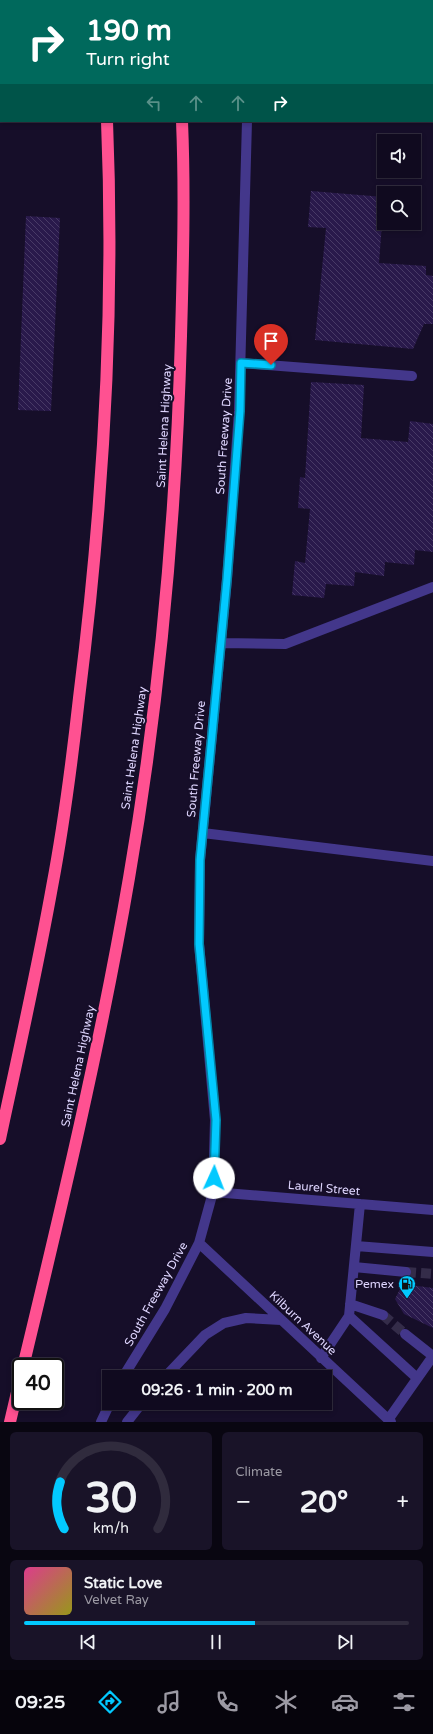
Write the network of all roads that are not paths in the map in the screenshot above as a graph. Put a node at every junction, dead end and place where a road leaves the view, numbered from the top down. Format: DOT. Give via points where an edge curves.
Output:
graph roads {
  1 [pos="107,122"];
  2 [pos="182,122"];
  3 [pos="247,122"];
  4 [pos="241,363"];
  5 [pos="412,376"];
  6 [pos="433,587"];
  7 [pos="221,643"];
  8 [pos="202,833"];
  9 [pos="433,861"];
  10 [pos="0,1140"];
  11 [pos="213,1192"];
  12 [pos="360,1204"];
  13 [pos="433,1210"];
  14 [pos="199,1243"];
  15 [pos="356,1246"];
  16 [pos="433,1252"];
  17 [pos="354,1267"];
  18 [pos="406,1272"];
  19 [pos="350,1304"];
  20 [pos="383,1315"];
  21 [pos="349,1316"];
  22 [pos="281,1320"];
  23 [pos="405,1334"];
  24 [pos="433,1356"];
  25 [pos="25,1358"];
  26 [pos="321,1358"];
  27 [pos="127,1370"];
  28 [pos="171,1370"];
  29 [pos="417,1378"];
  30 [pos="13,1410"];
  31 [pos="107,1410"];
  32 [pos="136,1410"];
  33 [pos="390,1421"];
  34 [pos="10,1422"];
  35 [pos="101,1422"];
  36 [pos="127,1422"];
  1 -- 10 [label="highway" via="109,269 106,393 87,640 53,884"];
  2 -- 25 [label="highway, Saint Helena Highway" via="184,262 176,463 163,632 148,754 107,999"];
  3 -- 4 [label="street, South Freeway Drive"];
  4 -- 5 [label="street"];
  4 -- 7 [label="street, South Freeway Drive" via="240,411"];
  6 -- 7 [label="street" via="285,644"];
  7 -- 8 [label="street, South Freeway Drive"];
  8 -- 9 [label="street"];
  8 -- 11 [label="street, South Freeway Drive" via="199,944 216,1120"];
  11 -- 12 [label="street, Laurel Street"];
  11 -- 14 [label="street, South Freeway Drive"];
  12 -- 13 [label="street, Laurel Street"];
  12 -- 15 [label="street"];
  14 -- 22 [label="street, Kilburn Avenue"];
  14 -- 27 [label="street, South Freeway Drive" via="165,1309"];
  15 -- 16 [label="street"];
  15 -- 17 [label="street"];
  17 -- 18 [label="street"];
  17 -- 19 [label="street"];
  19 -- 20 [label="street"];
  19 -- 21 [label="street"];
  21 -- 26 [label="street"];
  21 -- 29 [label="street"];
  22 -- 26 [label="street, Kilburn Avenue"];
  22 -- 28 [label="street" via="246,1318 224,1322 204,1334"];
  23 -- 24 [label="street"];
  24 -- 29 [label="street"];
  26 -- 33 [label="street, Kilburn Avenue"];
  29 -- 33 [label="street"];
  30 -- 34 [label="highway"];
  31 -- 35 [label="street"];
  32 -- 36 [label="street"];
}
